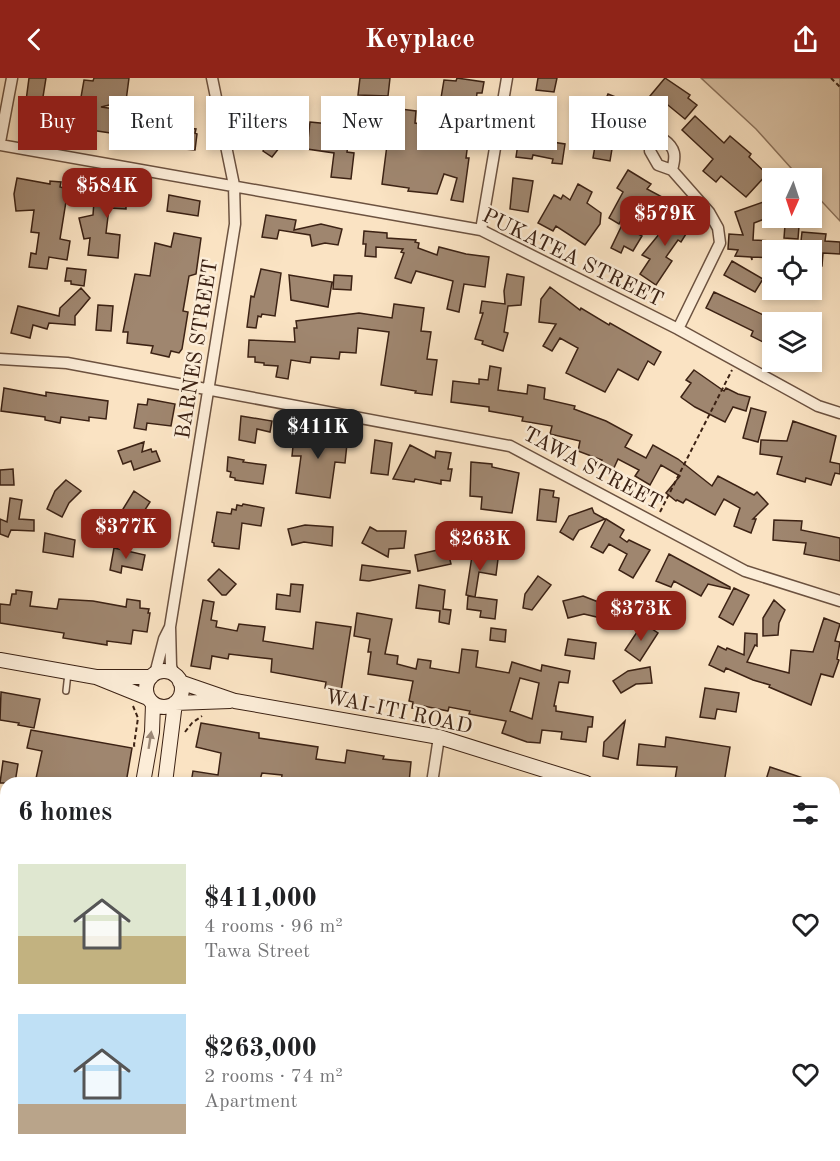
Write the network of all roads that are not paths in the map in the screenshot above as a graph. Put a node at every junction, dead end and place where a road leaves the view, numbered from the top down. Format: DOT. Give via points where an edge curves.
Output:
graph roads {
  1 [pos="12,78"];
  2 [pos="212,78"];
  3 [pos="507,78"];
  4 [pos="0,144"];
  5 [pos="672,170"];
  6 [pos="234,185"];
  7 [pos="481,230"];
  8 [pos="678,329"];
  9 [pos="0,359"];
  10 [pos="209,389"];
  11 [pos="840,413"];
  12 [pos="840,601"];
  13 [pos="171,627"];
  14 [pos="0,660"];
  15 [pos="68,671"];
  16 [pos="153,675"];
  17 [pos="96,677"];
  18 [pos="177,678"];
  19 [pos="66,691"];
  20 [pos="150,701"];
  21 [pos="235,701"];
  22 [pos="175,703"];
  23 [pos="440,737"];
  24 [pos="144,777"];
  25 [pos="166,777"];
  26 [pos="433,777"];
  27 [pos="567,777"];
  1 -- 4 [label="street"];
  2 -- 6 [label="street, BARNES STREET"];
  3 -- 7 [label="street"];
  4 -- 6 [label="street, PUKATEA STREET"];
  5 -- 8 [label="street" via="708,212 718,228 720,243"];
  6 -- 7 [label="street, PUKATEA STREET"];
  6 -- 10 [label="street, BARNES STREET" via="233,240"];
  7 -- 8 [label="street, PUKATEA STREET"];
  8 -- 11 [label="street, PUKATEA STREET" via="818,406"];
  9 -- 10 [label="street, TAWA STREET" via="67,363"];
  10 -- 12 [label="street, TAWA STREET" via="510,446 745,571"];
  10 -- 13 [label="street, BARNES STREET"];
  13 -- 16 [label="street, BARNES STREET"];
  13 -- 18 [label="street, BARNES STREET" via="171,654"];
  14 -- 15 [label="street"];
  15 -- 17 [label="street"];
  15 -- 19 [label="lane"];
  16 -- 17 [label="street"];
  16 -- 18 [label="street" via="164,672"];
  16 -- 20 [label="street" via="146,687"];
  17 -- 20 [label="street"];
  18 -- 21 [label="street, WAI-ITI ROAD"];
  18 -- 22 [label="street" via="181,692"];
  20 -- 22 [label="street" via="164,707"];
  24 -- 20 [label="street, one-way" via="152,732"];
  21 -- 22 [label="street, WAI-ITI ROAD"];
  21 -- 23 [label="street, WAI-ITI ROAD"];
  22 -- 25 [label="street"];
  23 -- 26 [label="street"];
  23 -- 27 [label="street, WAI-ITI ROAD"];
}
